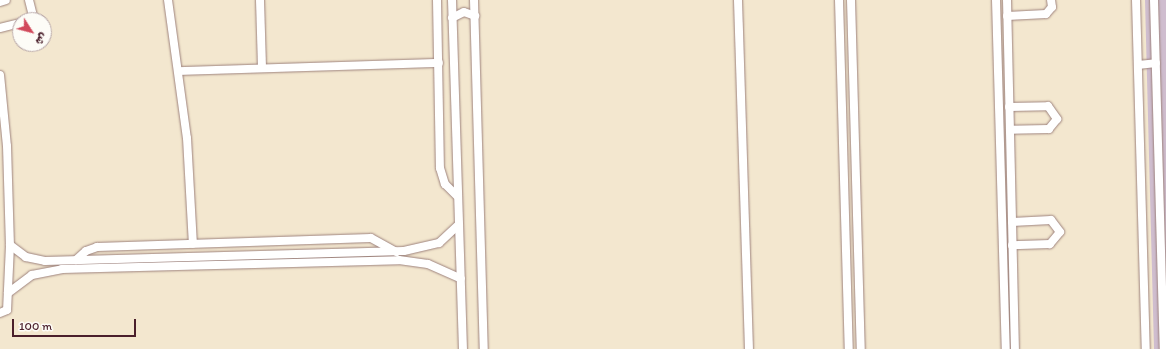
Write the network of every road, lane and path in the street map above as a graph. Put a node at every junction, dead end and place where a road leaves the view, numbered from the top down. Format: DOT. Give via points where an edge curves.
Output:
graph roads {
  1 [pos="6,0"];
  2 [pos="29,0"];
  3 [pos="168,0"];
  4 [pos="260,0"];
  5 [pos="437,0"];
  6 [pos="452,0"];
  7 [pos="474,0"];
  8 [pos="738,0"];
  9 [pos="838,0"];
  10 [pos="851,0"];
  11 [pos="996,0"];
  12 [pos="1006,0"];
  13 [pos="1051,0"];
  14 [pos="1136,0"];
  15 [pos="1154,0"];
  16 [pos="0,2"];
  17 [pos="32,12"];
  18 [pos="475,16"];
  19 [pos="1007,16"];
  20 [pos="452,18"];
  21 [pos="12,25"];
  22 [pos="0,28"];
  23 [pos="439,63"];
  24 [pos="1156,63"];
  25 [pos="1138,65"];
  26 [pos="262,68"];
  27 [pos="181,71"];
  28 [pos="0,75"];
  29 [pos="1009,107"];
  30 [pos="1010,130"];
  31 [pos="457,196"];
  32 [pos="1012,222"];
  33 [pos="458,225"];
  34 [pos="10,244"];
  35 [pos="193,244"];
  36 [pos="1012,245"];
  37 [pos="396,252"];
  38 [pos="76,260"];
  39 [pos="1004,278"];
  40 [pos="1013,278"];
  41 [pos="461,279"];
  42 [pos="8,293"];
  43 [pos="4,311"];
  44 [pos="463,349"];
  45 [pos="484,349"];
  46 [pos="749,349"];
  47 [pos="849,349"];
  48 [pos="861,349"];
  49 [pos="1006,349"];
  50 [pos="1015,349"];
  51 [pos="1146,349"];
  52 [pos="1164,349"];
  1 -- 16 [label="street"];
  2 -- 17 [label="street"];
  3 -- 27 [label="street"];
  4 -- 26 [label="street"];
  5 -- 23 [label="street"];
  6 -- 20 [label="street"];
  7 -- 18 [label="street"];
  8 -- 46 [label="street"];
  9 -- 47 [label="street"];
  10 -- 48 [label="street"];
  11 -- 39 [label="street"];
  12 -- 19 [label="street"];
  13 -- 19 [label="street" via="1052,8 1046,14"];
  14 -- 25 [label="street"];
  15 -- 24 [label="street"];
  18 -- 20 [label="street" via="464,12"];
  18 -- 45 [label="street"];
  19 -- 29 [label="street"];
  20 -- 31 [label="street"];
  21 -- 22 [label="street"];
  23 -- 26 [label="street"];
  23 -- 31 [label="street" via="440,168 445,184"];
  24 -- 25 [label="street"];
  24 -- 52 [label="street"];
  25 -- 51 [label="street"];
  26 -- 27 [label="street"];
  27 -- 35 [label="street"];
  28 -- 34 [label="street" via="8,146"];
  29 -- 30 [label="street"];
  29 -- 30 [label="street" via="1048,106 1056,119 1049,129"];
  30 -- 32 [label="street"];
  31 -- 33 [label="street"];
  32 -- 36 [label="street"];
  32 -- 36 [label="street" via="1051,220 1060,232 1050,244"];
  33 -- 37 [label="street" via="432,247"];
  33 -- 41 [label="street"];
  34 -- 38 [label="street" via="32,259"];
  34 -- 42 [label="street"];
  35 -- 37 [label="street" via="371,238"];
  35 -- 38 [label="street" via="97,247 86,251"];
  36 -- 40 [label="street"];
  37 -- 38 [label="street"];
  39 -- 40 [label="street"];
  39 -- 49 [label="street"];
  40 -- 50 [label="street"];
  41 -- 42 [label="street" via="428,264 399,260 62,269 32,275"];
  41 -- 44 [label="street"];
  42 -- 43 [label="street"];
}
